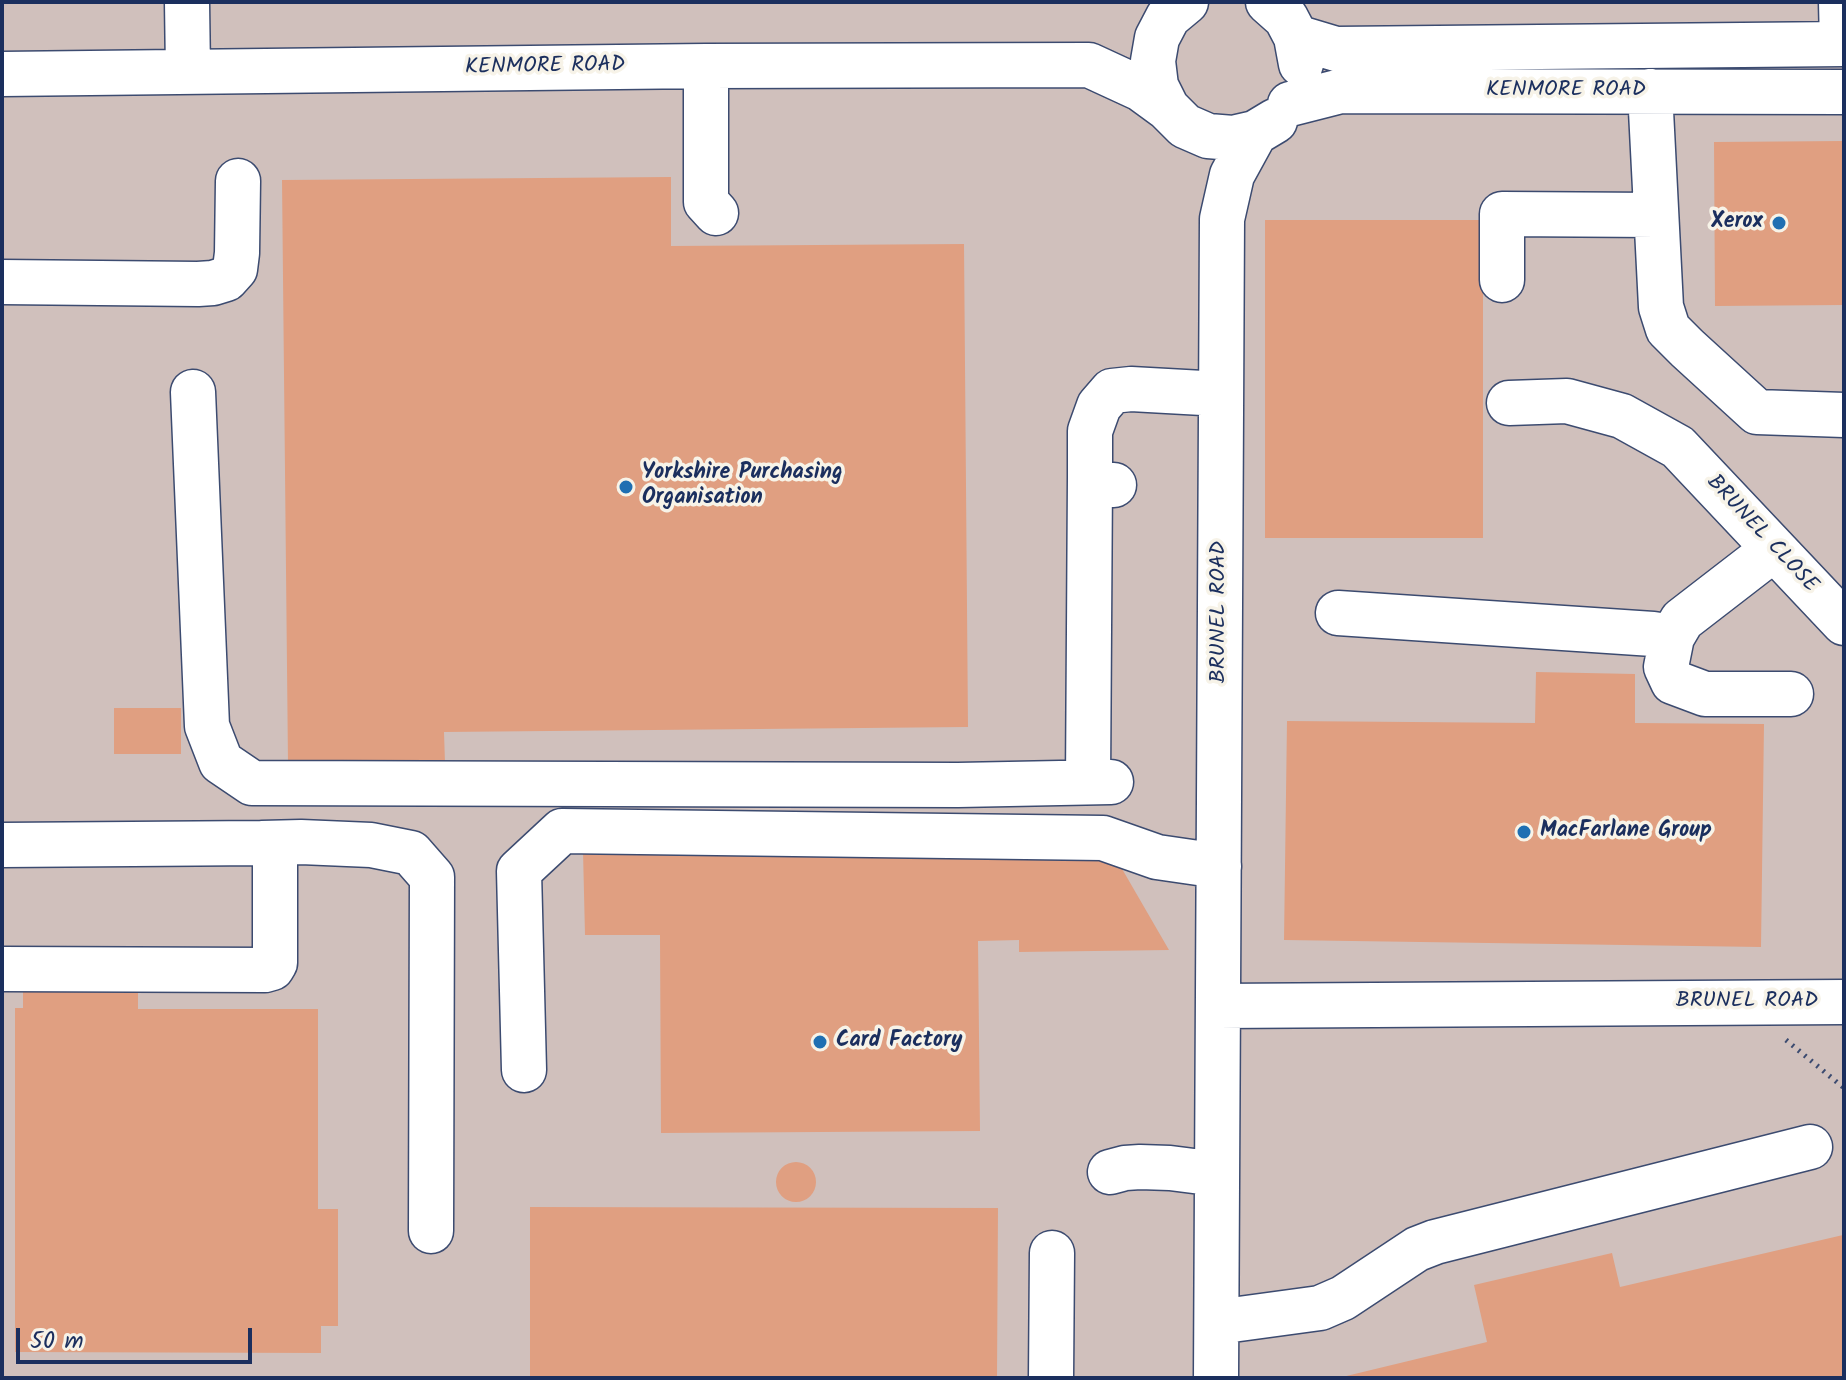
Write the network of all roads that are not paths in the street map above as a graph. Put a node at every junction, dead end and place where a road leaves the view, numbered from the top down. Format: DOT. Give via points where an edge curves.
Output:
graph roads {
  1 [pos="187,2"];
  2 [pos="1268,2"];
  3 [pos="1177,10"];
  4 [pos="1843,30"];
  5 [pos="1296,37"];
  6 [pos="1089,65"];
  7 [pos="706,66"];
  8 [pos="188,72"];
  9 [pos="2,74"];
  10 [pos="1650,91"];
  11 [pos="1844,92"];
  12 [pos="1290,104"];
  13 [pos="1176,117"];
  14 [pos="1255,133"];
  15 [pos="238,181"];
  16 [pos="716,213"];
  17 [pos="1656,215"];
  18 [pos="1222,219"];
  19 [pos="1502,280"];
  20 [pos="2,282"];
  21 [pos="193,392"];
  22 [pos="1221,394"];
  23 [pos="1509,403"];
  24 [pos="1844,415"];
  25 [pos="1774,549"];
  26 [pos="1338,613"];
  27 [pos="1844,623"];
  28 [pos="1672,637"];
  29 [pos="1791,694"];
  30 [pos="262,843"];
  31 [pos="2,845"];
  32 [pos="1219,866"];
  33 [pos="2,969"];
  34 [pos="1844,1002"];
  35 [pos="1218,1006"];
  36 [pos="524,1070"];
  37 [pos="1810,1147"];
  38 [pos="1110,1172"];
  39 [pos="1217,1174"];
  40 [pos="431,1231"];
  41 [pos="1052,1253"];
  42 [pos="1217,1322"];
  43 [pos="1051,1378"];
  44 [pos="1216,1378"];
  1 -- 8 [label="street"];
  2 -- 5 [label="street" via="1286,18"];
  3 -- 6 [label="street, KENMORE ROAD"];
  3 -- 13 [label="street, KENMORE ROAD" via="1157,38 1153,61 1156,86"];
  4 -- 5 [label="street, KENMORE ROAD" via="1336,49"];
  5 -- 12 [label="street" via="1299,83"];
  6 -- 7 [label="street, KENMORE ROAD"];
  6 -- 13 [label="street, KENMORE ROAD" via="1141,89"];
  7 -- 8 [label="street, KENMORE ROAD"];
  7 -- 16 [label="street" via="706,202"];
  8 -- 9 [label="street, KENMORE ROAD"];
  10 -- 11 [label="street, KENMORE ROAD"];
  10 -- 12 [label="street, KENMORE ROAD" via="1341,91"];
  10 -- 17 [label="street"];
  12 -- 14 [label="street, KENMORE ROAD"];
  13 -- 14 [label="street, KENMORE ROAD" via="1208,136"];
  13 -- 18 [label="street, BRUNEL ROAD" via="1212,183"];
  14 -- 18 [label="street, BRUNEL ROAD" via="1232,175"];
  15 -- 20 [label="street" via="237,253 235,269 226,279 198,284"];
  17 -- 19 [label="street" via="1502,214"];
  17 -- 24 [label="street" via="1661,307 1668,329 1757,412"];
  18 -- 22 [label="street, BRUNEL ROAD"];
  21 -- 22 [label="street" via="207,726 221,762 252,783 958,785 1100,782 1102,481 1090,431 1099,406 1112,391"];
  22 -- 32 [label="street, BRUNEL ROAD"];
  23 -- 25 [label="street, BRUNEL CLOSE" via="1567,401 1622,416 1678,447"];
  25 -- 27 [label="street, BRUNEL CLOSE"];
  25 -- 28 [label="street" via="1682,620"];
  26 -- 28 [label="street"];
  28 -- 29 [label="street" via="1666,667 1673,682 1705,694"];
  30 -- 31 [label="street"];
  30 -- 33 [label="street" via="275,858 272,968"];
  30 -- 40 [label="street" via="371,845 411,853 432,877"];
  32 -- 35 [label="street, BRUNEL ROAD"];
  32 -- 36 [label="street" via="1157,857 1103,838 562,831 519,871"];
  34 -- 35 [label="street, BRUNEL ROAD"];
  35 -- 39 [label="street, BRUNEL ROAD"];
  37 -- 42 [label="street" via="1435,1242 1320,1308"];
  38 -- 39 [label="street" via="1140,1167"];
  39 -- 42 [label="street, BRUNEL ROAD"];
  41 -- 43 [label="street"];
  42 -- 44 [label="street, BRUNEL ROAD"];
}
